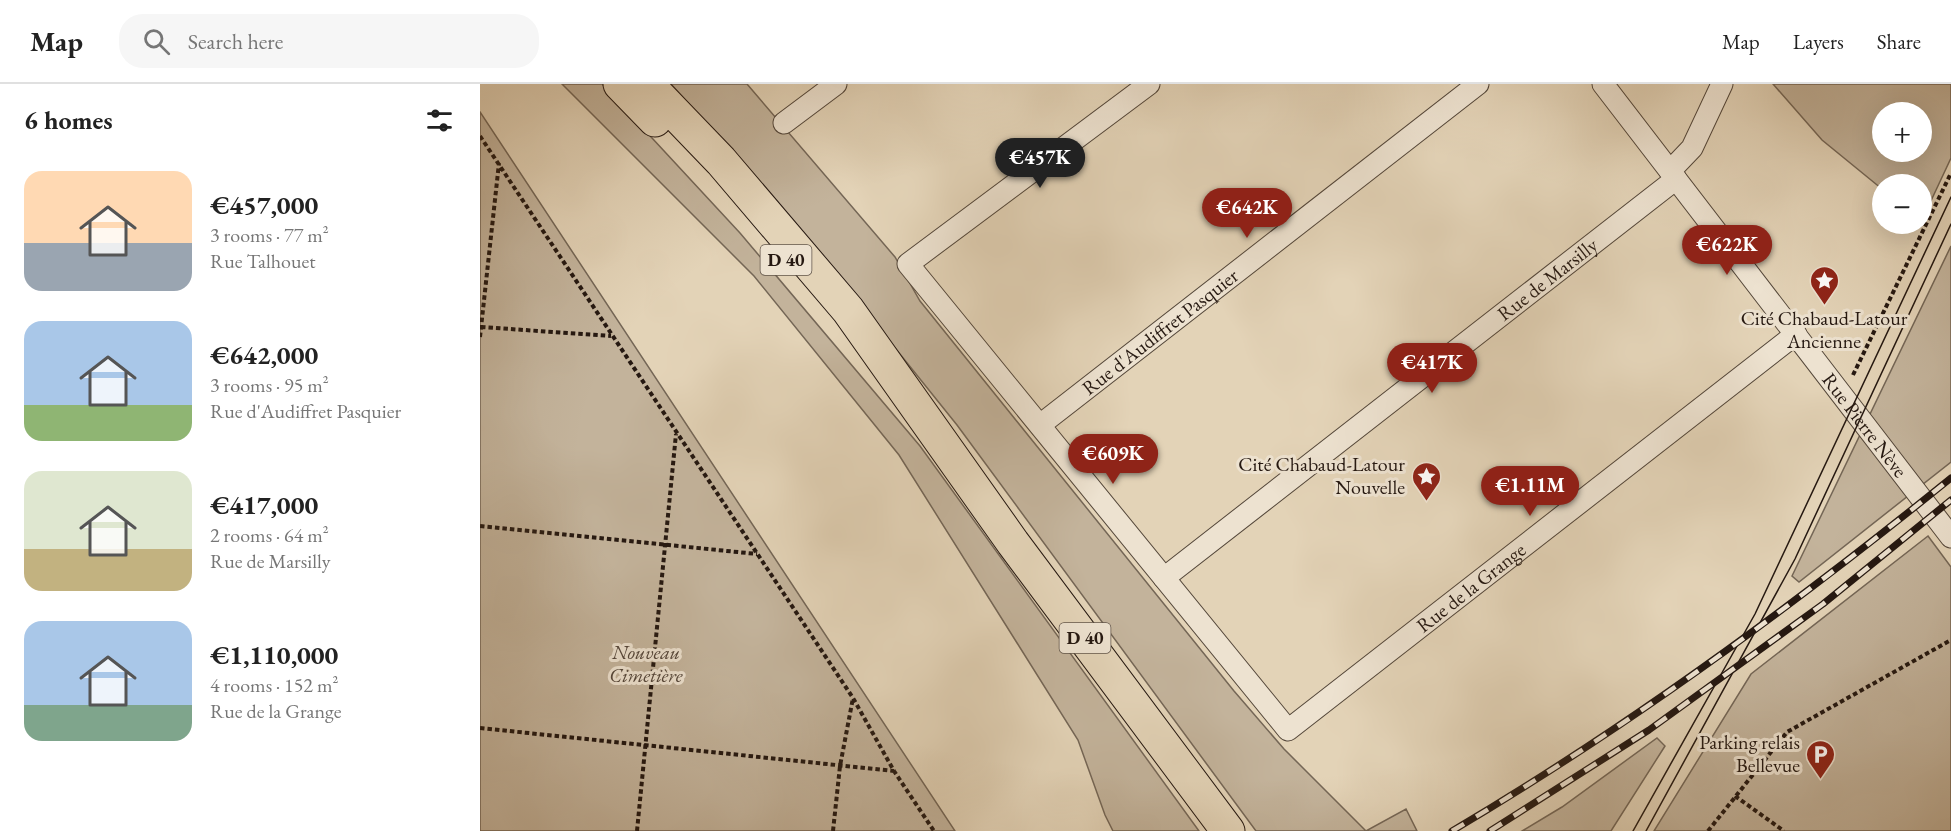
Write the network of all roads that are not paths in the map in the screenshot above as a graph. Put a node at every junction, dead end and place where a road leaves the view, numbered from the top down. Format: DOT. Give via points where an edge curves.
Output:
graph roads {
  1 [pos="620,84"];
  2 [pos="647,84"];
  3 [pos="836,84"];
  4 [pos="1149,84"];
  5 [pos="1478,84"];
  6 [pos="1603,84"];
  7 [pos="1722,84"];
  8 [pos="784,123"];
  9 [pos="1673,175"];
  10 [pos="1796,334"];
  11 [pos="1040,425"];
  12 [pos="942,446"];
  13 [pos="1951,537"];
  14 [pos="1164,578"];
  15 [pos="1228,831"];
  1 -- 12 [label="main road, D 40" via="799,275"];
  2 -- 12 [label="main road, D 40" via="721,161 828,285"];
  3 -- 8 [label="street"];
  4 -- 11 [label="street" via="908,264"];
  5 -- 11 [label="street, Rue d'Audiffret Pasquier"];
  6 -- 9 [label="street, Rue Pierre Nève"];
  7 -- 9 [label="street, Rue de Marsilly" via="1692,148"];
  9 -- 10 [label="street, Rue Pierre Nève"];
  9 -- 14 [label="street, Rue de Marsilly"];
  10 -- 13 [label="street, Rue Pierre Nève"];
  10 -- 14 [label="street, Rue de la Grange" via="1288,730"];
  11 -- 14 [label="street"];
  12 -- 15 [label="main road, D 40"];
}
